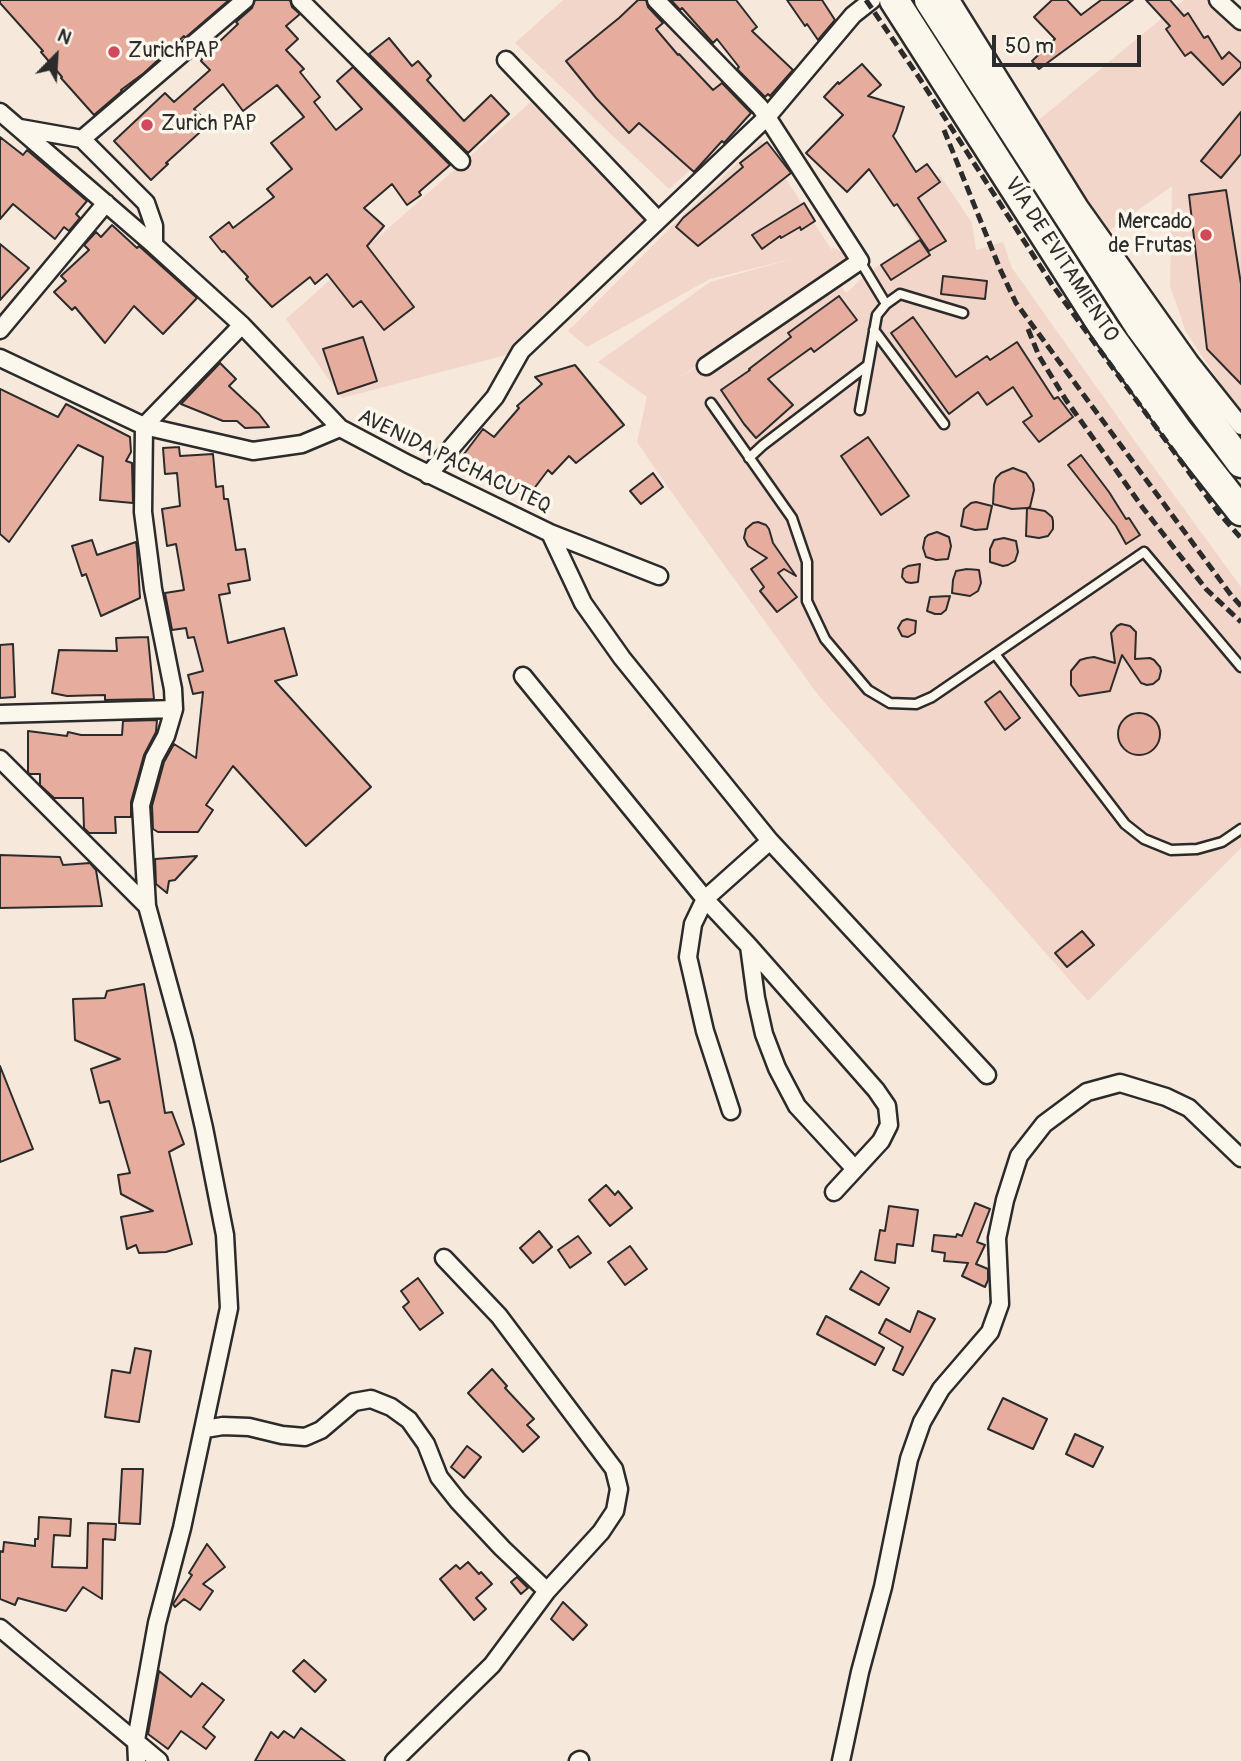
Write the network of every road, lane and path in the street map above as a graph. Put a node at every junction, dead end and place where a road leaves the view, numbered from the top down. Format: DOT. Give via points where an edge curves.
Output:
graph roads {
  1 [pos="245,0"];
  2 [pos="300,0"];
  3 [pos="656,0"];
  4 [pos="843,0"];
  5 [pos="872,0"];
  6 [pos="894,0"];
  7 [pos="929,0"];
  8 [pos="951,0"];
  9 [pos="1218,0"];
  10 [pos="853,15"];
  11 [pos="1241,22"];
  12 [pos="506,61"];
  13 [pos="0,112"];
  14 [pos="767,117"];
  15 [pos="18,127"];
  16 [pos="82,139"];
  17 [pos="461,162"];
  18 [pos="106,203"];
  19 [pos="1074,210"];
  20 [pos="658,220"];
  21 [pos="154,245"];
  22 [pos="860,261"];
  23 [pos="886,304"];
  24 [pos="963,313"];
  25 [pos="242,325"];
  26 [pos="0,330"];
  27 [pos="874,330"];
  28 [pos="0,358"];
  29 [pos="868,365"];
  30 [pos="706,366"];
  31 [pos="710,403"];
  32 [pos="860,410"];
  33 [pos="944,424"];
  34 [pos="144,426"];
  35 [pos="1241,426"];
  36 [pos="340,428"];
  37 [pos="750,458"];
  38 [pos="1241,463"];
  39 [pos="428,475"];
  40 [pos="1241,511"];
  41 [pos="550,533"];
  42 [pos="659,576"];
  43 [pos="995,654"];
  44 [pos="1241,667"];
  45 [pos="523,676"];
  46 [pos="174,709"];
  47 [pos="0,714"];
  48 [pos="0,759"];
  49 [pos="1241,829"];
  50 [pos="770,841"];
  51 [pos="705,899"];
  52 [pos="147,906"];
  53 [pos="750,946"];
  54 [pos="987,1075"];
  55 [pos="731,1111"];
  56 [pos="1241,1157"];
  57 [pos="855,1169"];
  58 [pos="834,1192"];
  59 [pos="444,1258"];
  60 [pos="205,1429"];
  61 [pos="547,1591"];
  62 [pos="0,1628"];
  63 [pos="136,1741"];
  64 [pos="137,1761"];
  65 [pos="159,1761"];
  66 [pos="394,1761"];
  67 [pos="841,1761"];
  1 -- 16 [label="street"];
  2 -- 17 [label="street"];
  3 -- 14 [label="street"];
  4 -- 10 [label="street"];
  5 -- 10 [label="street"];
  6 -- 40 [label="highway, VÍA DE EVITAMIENTO" via="1104,328"];
  7 -- 19 [label="highway, VÍA DE EVITAMIENTO"];
  8 -- 19 [label="street"];
  9 -- 11 [label="street"];
  10 -- 14 [label="street"];
  12 -- 20 [label="street"];
  13 -- 15 [label="street"];
  14 -- 20 [label="street"];
  14 -- 22 [label="street"];
  15 -- 16 [label="street"];
  15 -- 18 [label="street"];
  16 -- 21 [label="street" via="146,203 154,226"];
  18 -- 21 [label="street"];
  18 -- 26 [label="street"];
  19 -- 35 [label="street"];
  19 -- 38 [label="highway, VÍA DE EVITAMIENTO" via="1140,327"];
  20 -- 39 [label="street" via="521,351 495,397"];
  21 -- 25 [label="street"];
  22 -- 23 [label="lane"];
  22 -- 30 [label="street"];
  23 -- 24 [label="lane" via="900,294"];
  23 -- 27 [label="lane" via="877,315"];
  25 -- 34 [label="street"];
  25 -- 36 [label="street"];
  27 -- 29 [label="lane"];
  27 -- 33 [label="lane"];
  28 -- 34 [label="street, AVENIDA PACHACUTEQ"];
  29 -- 32 [label="lane"];
  29 -- 37 [label="lane"];
  31 -- 37 [label="lane"];
  34 -- 36 [label="street, AVENIDA PACHACUTEQ" via="253,451 302,444"];
  34 -- 46 [label="street" via="145,525"];
  36 -- 39 [label="street, AVENIDA PACHACUTEQ"];
  37 -- 43 [label="lane" via="792,518 807,562 807,601 825,639 869,690 890,703 916,704"];
  39 -- 41 [label="street, AVENIDA PACHACUTEQ"];
  41 -- 42 [label="street, AVENIDA PACHACUTEQ"];
  41 -- 50 [label="street" via="583,603 614,647"];
  43 -- 44 [label="lane" via="1144,552"];
  43 -- 49 [label="lane" via="1125,824 1144,839 1171,850 1197,849 1222,842"];
  45 -- 51 [label="street"];
  46 -- 47 [label="street"];
  46 -- 52 [label="street" via="141,805"];
  48 -- 52 [label="street"];
  50 -- 51 [label="street"];
  50 -- 54 [label="street"];
  51 -- 53 [label="street"];
  51 -- 55 [label="street" via="693,924 688,957 705,1031"];
  52 -- 60 [label="street" via="184,1041 225,1236 229,1308"];
  53 -- 57 [label="street" via="756,998 776,1068 797,1106"];
  53 -- 57 [label="street" via="887,1106 889,1125 881,1141"];
  56 -- 67 [label="street" via="1189,1108 1120,1083 1087,1092 1044,1124 1018,1156 997,1238 1000,1304 989,1332 941,1389 922,1422 909,1459"];
  57 -- 58 [label="street"];
  59 -- 61 [label="street" via="499,1316 614,1469 618,1489 615,1511"];
  60 -- 61 [label="street" via="249,1427 304,1437 321,1430 354,1402 370,1399 391,1407 415,1428 439,1477 458,1501"];
  60 -- 63 [label="street" via="157,1623"];
  61 -- 66 [label="street" via="492,1665"];
  62 -- 63 [label="street"];
  63 -- 64 [label="street"];
  63 -- 65 [label="street"];
}
